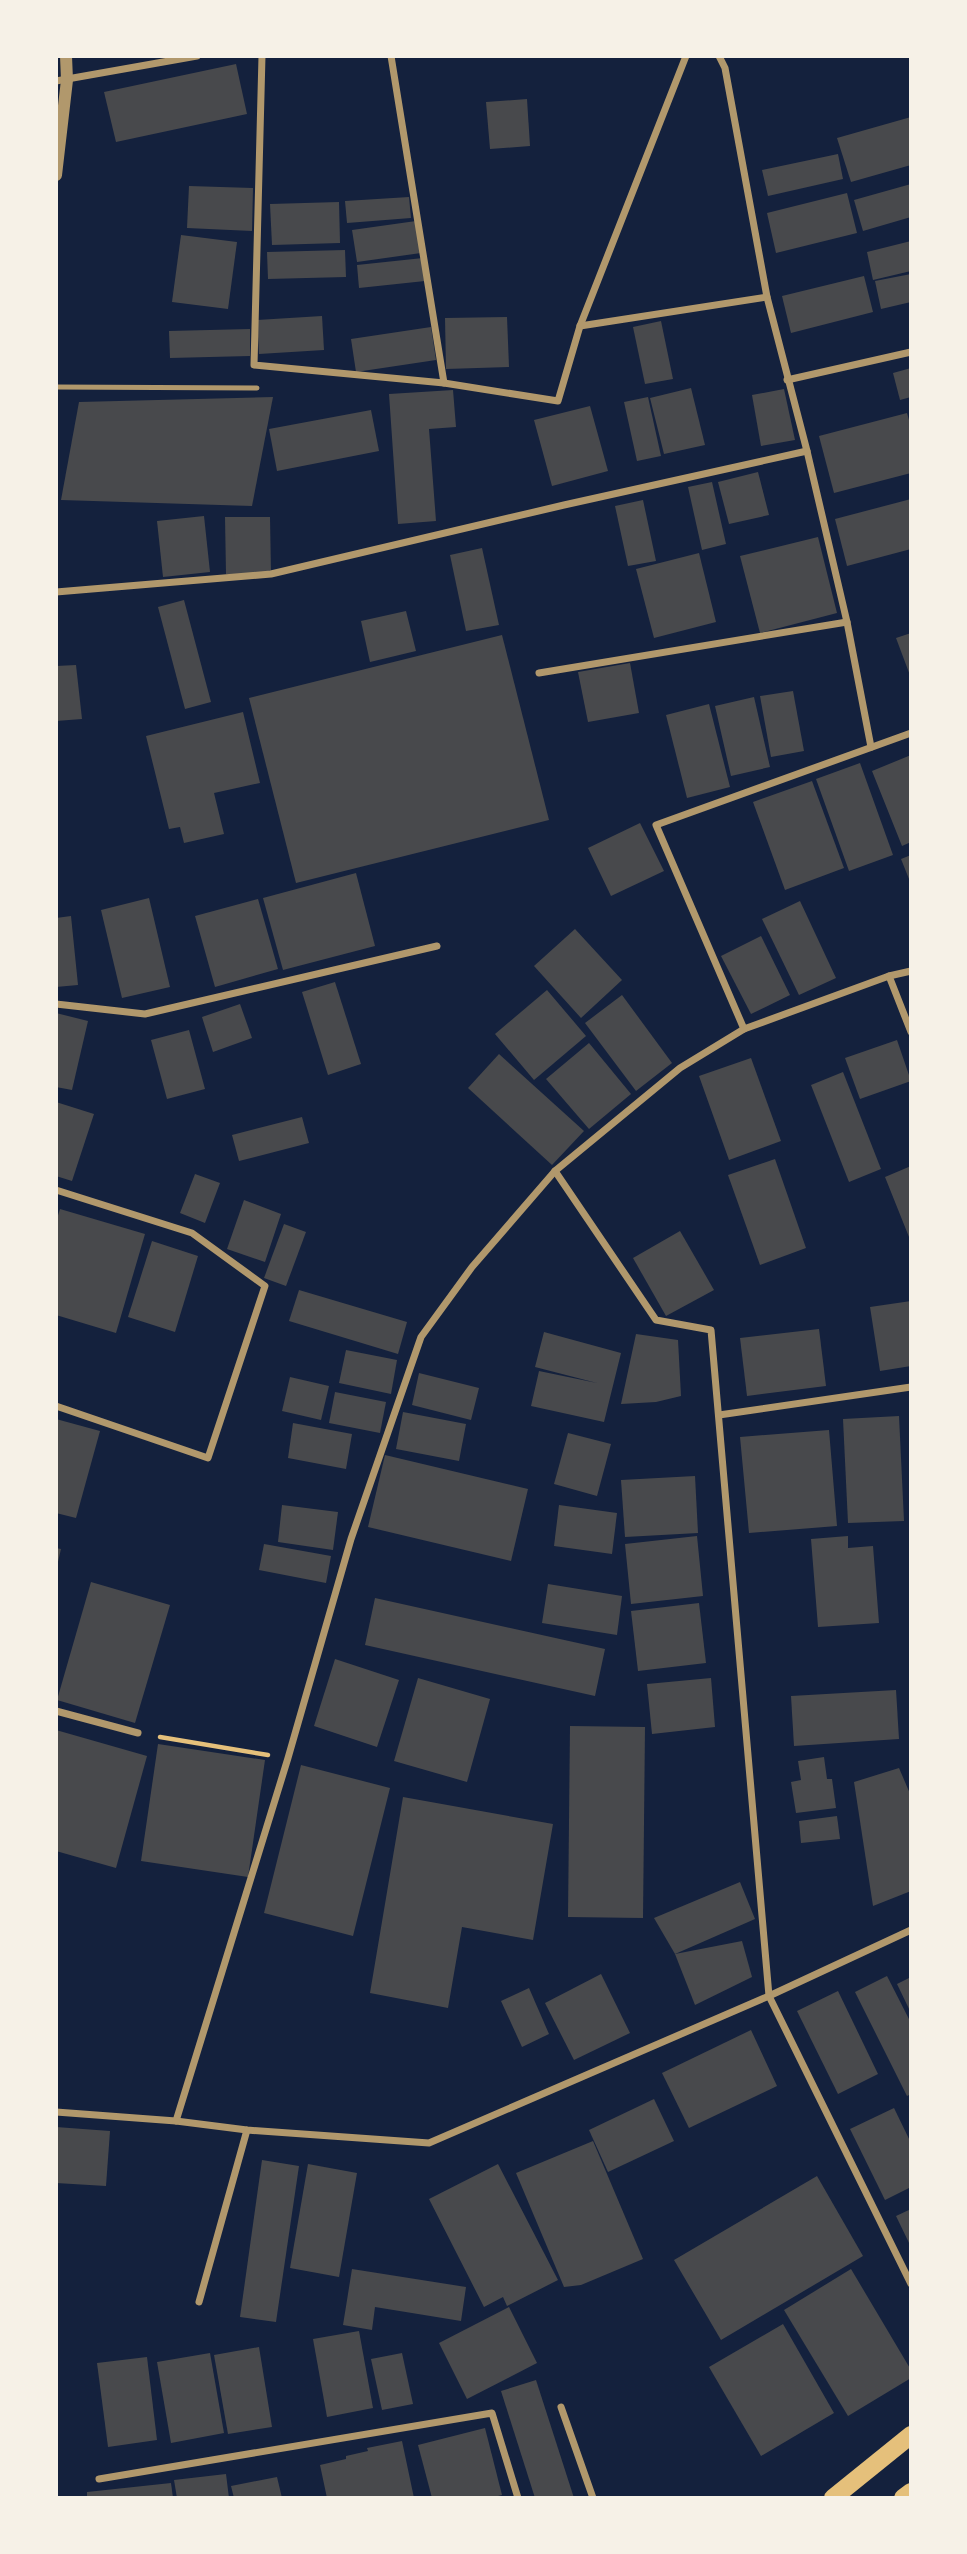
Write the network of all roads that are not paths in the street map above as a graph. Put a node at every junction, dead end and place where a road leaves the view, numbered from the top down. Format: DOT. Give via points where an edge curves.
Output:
graph roads {
  1 [pos="66,56"];
  2 [pos="197,56"];
  3 [pos="261,56"];
  4 [pos="391,56"];
  5 [pos="686,56"];
  6 [pos="719,56"];
  7 [pos="62,81"];
  8 [pos="56,175"];
  9 [pos="767,297"];
  10 [pos="580,326"];
  11 [pos="911,352"];
  12 [pos="787,380"];
  13 [pos="444,383"];
  14 [pos="56,387"];
  15 [pos="257,388"];
  16 [pos="807,451"];
  17 [pos="56,592"];
  18 [pos="847,622"];
  19 [pos="539,673"];
  20 [pos="911,733"];
  21 [pos="871,747"];
  22 [pos="437,946"];
  23 [pos="911,971"];
  24 [pos="889,976"];
  25 [pos="56,1004"];
  26 [pos="744,1030"];
  27 [pos="911,1032"];
  28 [pos="555,1171"];
  29 [pos="56,1190"];
  30 [pos="911,1387"];
  31 [pos="56,1406"];
  32 [pos="719,1415"];
  33 [pos="56,1711"];
  34 [pos="138,1733"];
  35 [pos="911,1930"];
  36 [pos="769,1996"];
  37 [pos="56,2112"];
  38 [pos="176,2121"];
  39 [pos="247,2130"];
  40 [pos="911,2284"];
  41 [pos="199,2302"];
  42 [pos="561,2407"];
  43 [pos="911,2435"];
  44 [pos="99,2479"];
  45 [pos="911,2492"];
  46 [pos="518,2498"];
  47 [pos="593,2498"];
  48 [pos="833,2498"];
  49 [pos="903,2498"];
  1 -- 7 [label="street"];
  2 -- 7 [label="street"];
  3 -- 13 [label="street" via="254,365"];
  4 -- 13 [label="street"];
  5 -- 10 [label="street"];
  6 -- 9 [label="street" via="725,68"];
  7 -- 8 [label="street"];
  9 -- 10 [label="street"];
  9 -- 12 [label="street"];
  10 -- 13 [label="street" via="558,401"];
  11 -- 12 [label="street"];
  12 -- 16 [label="street"];
  14 -- 15 [label="lane"];
  16 -- 17 [label="street" via="271,574"];
  16 -- 18 [label="street"];
  18 -- 19 [label="street"];
  18 -- 21 [label="street"];
  20 -- 21 [label="street"];
  21 -- 26 [label="street" via="656,825"];
  22 -- 25 [label="street" via="145,1014"];
  23 -- 24 [label="street"];
  24 -- 26 [label="street"];
  24 -- 27 [label="street"];
  26 -- 28 [label="street" via="680,1068"];
  28 -- 32 [label="street" via="656,1320 711,1331"];
  28 -- 38 [label="street" via="472,1267 421,1337 351,1539"];
  29 -- 31 [label="street" via="192,1233 265,1286 208,1458"];
  30 -- 32 [label="street"];
  32 -- 36 [label="street"];
  33 -- 34 [label="street"];
  35 -- 36 [label="street"];
  36 -- 39 [label="street" via="429,2143"];
  36 -- 40 [label="street"];
  37 -- 38 [label="street"];
  38 -- 39 [label="street"];
  39 -- 41 [label="street"];
  42 -- 47 [label="street"];
  43 -- 48 [label="main road"];
  44 -- 46 [label="street" via="492,2413"];
  45 -- 49 [label="main road"];
}
